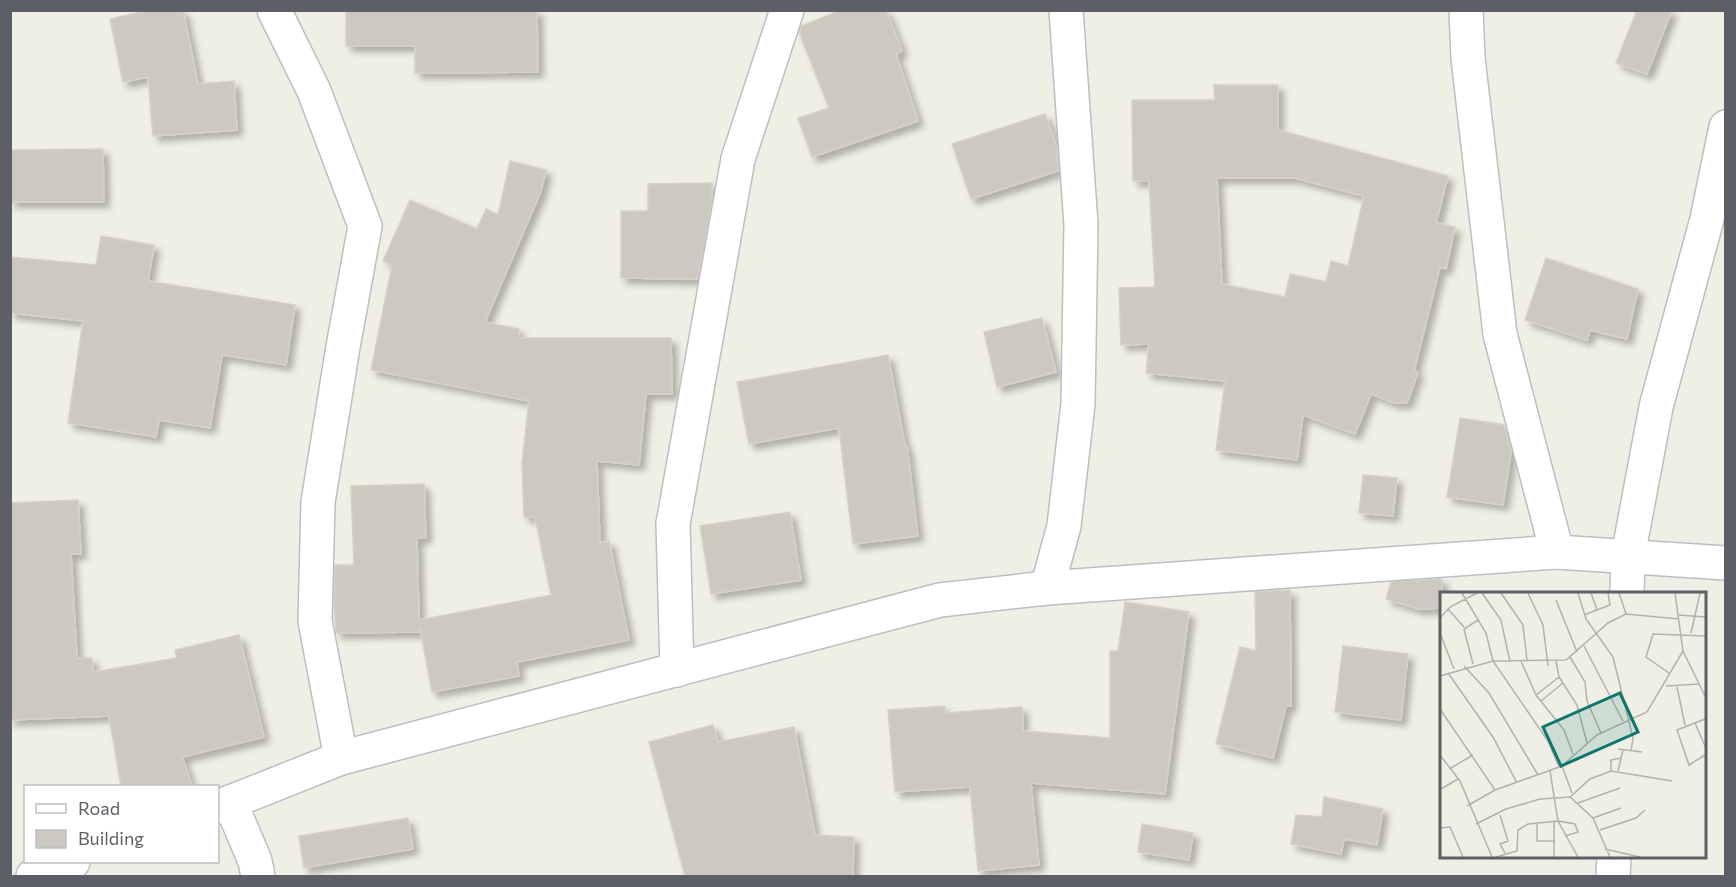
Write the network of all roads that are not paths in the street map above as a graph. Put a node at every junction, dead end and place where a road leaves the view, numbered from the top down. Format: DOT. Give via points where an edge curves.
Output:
graph roads {
  1 [pos="274,10"];
  2 [pos="787,10"];
  3 [pos="1066,10"];
  4 [pos="1466,10"];
  5 [pos="1725,127"];
  6 [pos="1557,552"];
  7 [pos="1628,556"];
  8 [pos="1725,563"];
  9 [pos="1047,588"];
  10 [pos="1627,592"];
  11 [pos="677,670"];
  12 [pos="341,758"];
  13 [pos="224,805"];
  14 [pos="1614,857"];
  15 [pos="68,863"];
  16 [pos="33,876"];
  17 [pos="258,876"];
  18 [pos="1613,876"];
  1 -- 12 [label="street" via="314,91 365,226 318,502 315,621"];
  2 -- 11 [label="street" via="738,159 673,524"];
  3 -- 9 [label="street" via="1081,225 1078,404 1064,526"];
  4 -- 6 [label="street" via="1468,58 1500,334"];
  5 -- 7 [label="street" via="1707,219 1656,407"];
  6 -- 7 [label="street"];
  6 -- 9 [label="street"];
  7 -- 8 [label="street"];
  7 -- 10 [label="street"];
  9 -- 11 [label="street" via="940,600"];
  11 -- 12 [label="street"];
  12 -- 13 [label="street"];
  13 -- 17 [label="street" via="255,861"];
  14 -- 18 [label="street"];
  15 -- 16 [label="street"];
}
